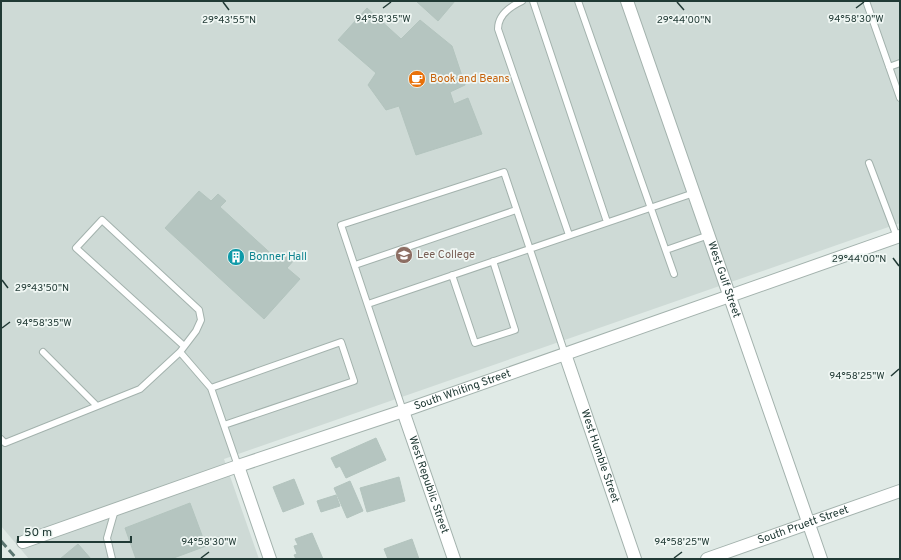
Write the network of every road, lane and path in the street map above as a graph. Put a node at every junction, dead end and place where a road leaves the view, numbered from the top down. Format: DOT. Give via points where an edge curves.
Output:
graph roads {
  1 [pos="522,1"];
  2 [pos="533,1"];
  3 [pos="578,1"];
  4 [pos="627,1"];
  5 [pos="866,1"];
  6 [pos="900,63"];
  7 [pos="889,67"];
  8 [pos="900,98"];
  9 [pos="869,164"];
  10 [pos="694,192"];
  11 [pos="651,207"];
  12 [pos="516,210"];
  13 [pos="607,222"];
  14 [pos="569,235"];
  15 [pos="709,235"];
  16 [pos="899,240"];
  17 [pos="530,248"];
  18 [pos="666,250"];
  19 [pos="493,261"];
  20 [pos="355,265"];
  21 [pos="674,274"];
  22 [pos="452,275"];
  23 [pos="730,296"];
  24 [pos="368,304"];
  25 [pos="184,346"];
  26 [pos="43,352"];
  27 [pos="180,352"];
  28 [pos="565,354"];
  29 [pos="211,388"];
  30 [pos="97,406"];
  31 [pos="403,411"];
  32 [pos="224,425"];
  33 [pos="1,439"];
  34 [pos="238,466"];
  35 [pos="900,491"];
  36 [pos="116,509"];
  37 [pos="809,522"];
  38 [pos="23,542"];
  39 [pos="112,559"];
  40 [pos="270,559"];
  41 [pos="454,559"];
  42 [pos="635,559"];
  43 [pos="707,559"];
  44 [pos="821,559"];
  1 -- 14 [label="lane" via="504,13 498,20 498,29"];
  2 -- 13 [label="lane"];
  3 -- 11 [label="lane"];
  4 -- 10 [label="street, West Gulf Street"];
  5 -- 7 [label="lane"];
  6 -- 7 [label="lane"];
  7 -- 8 [label="lane"];
  9 -- 16 [label="lane"];
  10 -- 11 [label="lane"];
  10 -- 15 [label="street, West Gulf Street"];
  11 -- 13 [label="lane"];
  11 -- 18 [label="lane"];
  12 -- 17 [label="lane"];
  12 -- 20 [label="lane"];
  12 -- 20 [label="lane" via="504,172 341,225"];
  13 -- 14 [label="lane"];
  14 -- 17 [label="lane"];
  15 -- 18 [label="lane"];
  15 -- 23 [label="street, West Gulf Street"];
  16 -- 23 [label="street, South Whiting Street"];
  17 -- 19 [label="lane"];
  17 -- 28 [label="lane"];
  18 -- 21 [label="lane"];
  19 -- 22 [label="lane"];
  19 -- 22 [label="lane" via="515,330 475,343"];
  20 -- 24 [label="lane"];
  22 -- 24 [label="lane"];
  23 -- 28 [label="street, South Whiting Street"];
  23 -- 37 [label="street, West Gulf Street"];
  24 -- 31 [label="lane"];
  25 -- 25 [label="lane" via="201,320 199,310 102,220 76,248"];
  25 -- 27 [label="lane"];
  26 -- 30 [label="lane"];
  27 -- 29 [label="lane"];
  27 -- 30 [label="lane" via="140,390"];
  28 -- 31 [label="street, South Whiting Street"];
  28 -- 42 [label="street, West Humble Street"];
  29 -- 32 [label="lane"];
  29 -- 32 [label="lane" via="341,342 354,381"];
  30 -- 33 [label="lane" via="5,443"];
  31 -- 34 [label="street, South Whiting Street"];
  31 -- 41 [label="street, West Republic Street"];
  32 -- 34 [label="lane"];
  34 -- 36 [label="street, South Whiting Street"];
  34 -- 40 [label="street"];
  35 -- 37 [label="street, South Pruett Street"];
  36 -- 38 [label="street, South Whiting Street"];
  36 -- 39 [label="lane" via="107,538"];
  37 -- 43 [label="street, South Pruett Street"];
  37 -- 44 [label="street, West Gulf Street"];
}
